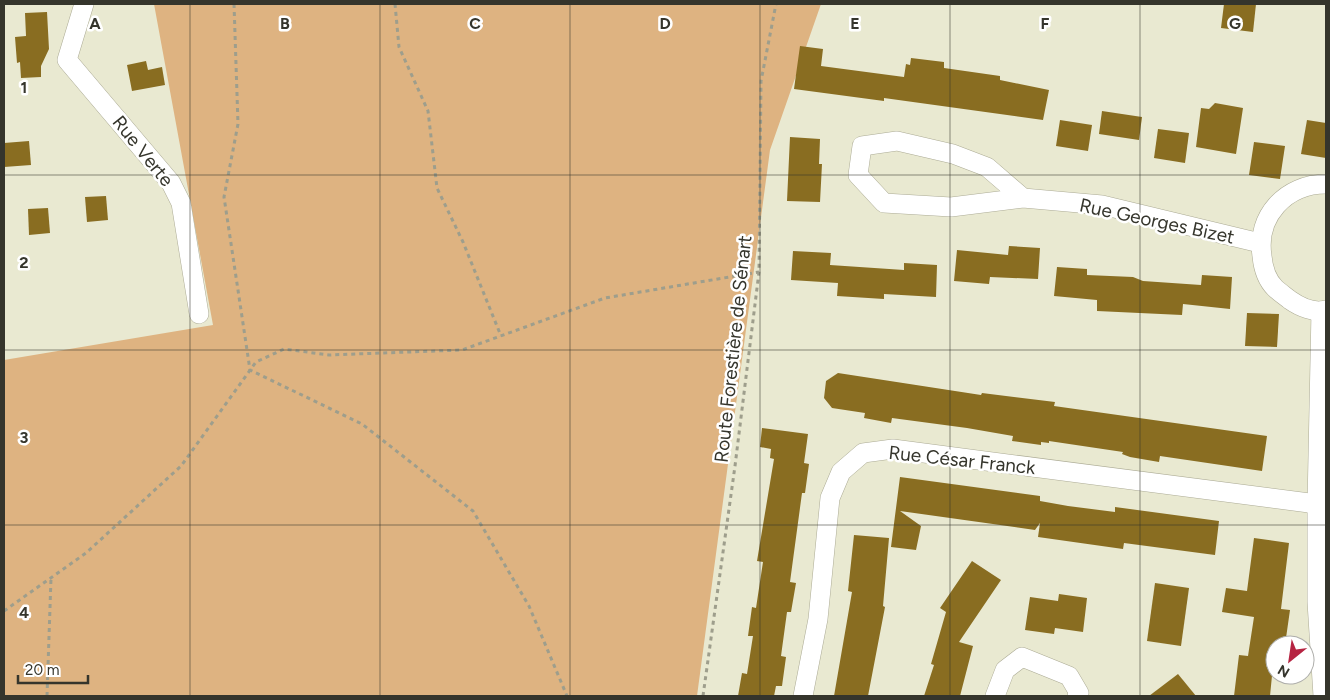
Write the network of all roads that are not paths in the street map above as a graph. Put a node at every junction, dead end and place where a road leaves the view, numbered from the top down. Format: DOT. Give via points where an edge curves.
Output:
graph roads {
  1 [pos="84,4"];
  2 [pos="1326,184"];
  3 [pos="1023,198"];
  4 [pos="1260,243"];
  5 [pos="1324,311"];
  6 [pos="199,314"];
  7 [pos="1317,504"];
  8 [pos="803,696"];
  9 [pos="996,696"];
  10 [pos="1078,696"];
  11 [pos="1323,696"];
  1 -- 6 [label="street, Rue Verte" via="67,60 171,183 181,203"];
  2 -- 4 [label="street" via="1313,184 1290,192 1274,207 1265,222"];
  3 -- 3 [label="street, Rue Georges Bizet" via="951,207 884,203 858,176 862,146 897,141 953,154 987,168"];
  3 -- 4 [label="street, Rue Georges Bizet" via="1102,205"];
  4 -- 5 [label="street" via="1263,268 1274,287 1299,306"];
  5 -- 7 [label="street"];
  7 -- 8 [label="street, Rue César Franck" via="893,449 863,453 841,472 830,498 818,619"];
  7 -- 11 [label="street" via="1317,602"];
  9 -- 10 [label="street" via="1005,670 1022,657 1069,676"];
}
